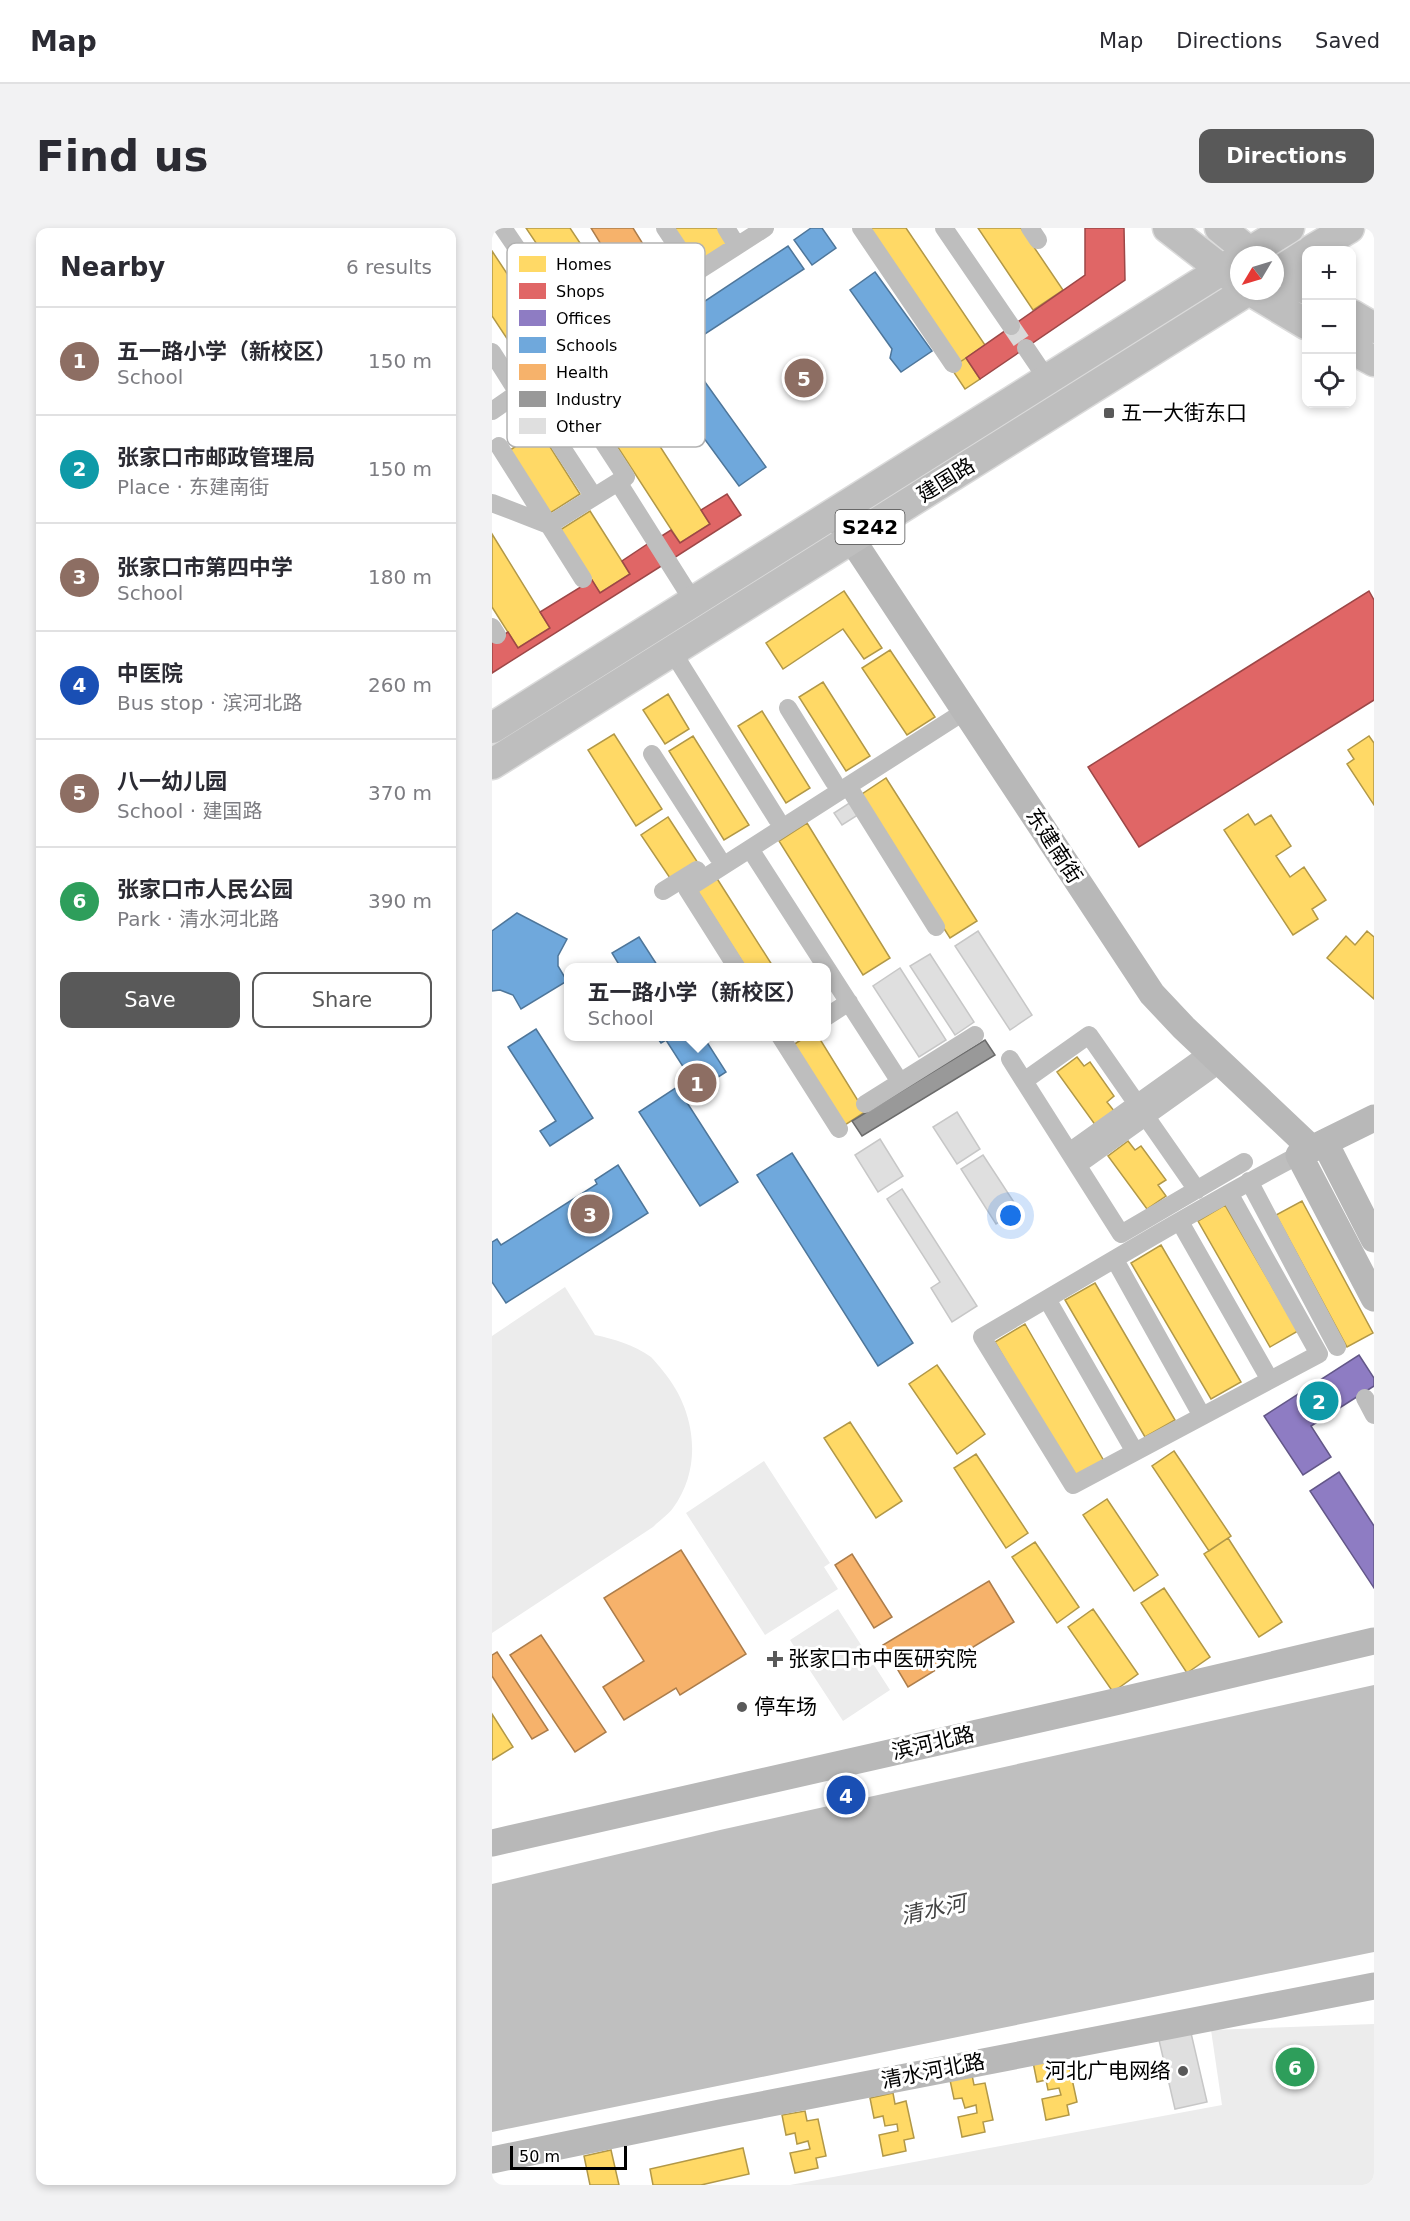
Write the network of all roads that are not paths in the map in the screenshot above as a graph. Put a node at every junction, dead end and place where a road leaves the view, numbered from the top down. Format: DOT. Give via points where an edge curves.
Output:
graph roads {
  1 [pos="503,228"];
  2 [pos="665,228"];
  3 [pos="726,228"];
  4 [pos="861,228"];
  5 [pos="944,228"];
  6 [pos="1168,228"];
  7 [pos="1220,228"];
  8 [pos="1289,228"];
  9 [pos="1349,228"];
  10 [pos="757,230"];
  11 [pos="513,243"];
  12 [pos="675,243"];
  13 [pos="737,246"];
  14 [pos="1269,246"];
  15 [pos="1319,246"];
  16 [pos="1230,248"];
  17 [pos="1302,256"];
  18 [pos="1230,264"];
  19 [pos="705,266"];
  20 [pos="1284,267"];
  21 [pos="1284,277"];
  22 [pos="1230,278"];
  23 [pos="1230,279"];
  24 [pos="1302,287"];
  25 [pos="1277,300"];
  26 [pos="1356,317"];
  27 [pos="1302,321"];
  28 [pos="1011,326"];
  29 [pos="1374,328"];
  30 [pos="1026,348"];
  31 [pos="1356,351"];
  32 [pos="492,352"];
  33 [pos="1374,361"];
  34 [pos="953,364"];
  35 [pos="507,376"];
  36 [pos="1047,379"];
  37 [pos="507,401"];
  38 [pos="492,411"];
  39 [pos="499,446"];
  40 [pos="561,447"];
  41 [pos="606,447"];
  42 [pos="618,482"];
  43 [pos="594,497"];
  44 [pos="492,503"];
  45 [pos="834,512"];
  46 [pos="549,525"];
  47 [pos="851,539"];
  48 [pos="583,579"];
  49 [pos="693,601"];
  50 [pos="672,651"];
  51 [pos="788,708"];
  52 [pos="964,711"];
  53 [pos="492,728"];
  54 [pos="902,740"];
  55 [pos="652,754"];
  56 [pos="492,764"];
  57 [pos="841,784"];
  58 [pos="777,819"];
  59 [pos="750,849"];
  60 [pos="718,857"];
  61 [pos="663,891"];
  62 [pos="936,927"];
  63 [pos="734,963"];
  64 [pos="824,963"];
  65 [pos="831,974"];
  66 [pos="849,1002"];
  67 [pos="831,1014"];
  68 [pos="975,1035"];
  69 [pos="788,1041"];
  70 [pos="1215,1057"];
  71 [pos="1010,1059"];
  72 [pos="1023,1081"];
  73 [pos="900,1082"];
  74 [pos="865,1104"];
  75 [pos="1142,1110"];
  76 [pos="1374,1118"];
  77 [pos="839,1129"];
  78 [pos="1312,1149"];
  79 [pos="1073,1159"];
  80 [pos="1244,1162"];
  81 [pos="1249,1182"];
  82 [pos="1197,1190"];
  83 [pos="1229,1193"];
  84 [pos="1180,1222"];
  85 [pos="1374,1239"];
  86 [pos="1115,1260"];
  87 [pos="1374,1298"];
  88 [pos="1047,1299"];
  89 [pos="1337,1347"];
  90 [pos="1270,1380"];
  91 [pos="1365,1398"];
  92 [pos="1374,1415"];
  93 [pos="1202,1416"];
  94 [pos="1135,1452"];
  95 [pos="1374,1641"];
  96 [pos="1374,1660"];
  97 [pos="492,1843"];
  98 [pos="492,1861"];
  99 [pos="1374,1986"];
  100 [pos="492,2160"];
  1 -- 11 [label="street"];
  2 -- 12 [label="street"];
  3 -- 13 [label="street"];
  4 -- 34 [label="street"];
  5 -- 28 [label="street"];
  6 -- 18 [label="main road"];
  7 -- 16 [label="main road"];
  8 -- 14 [label="main road, 建国路 / S242"];
  9 -- 15 [label="main road"];
  10 -- 13 [label="street"];
  13 -- 19 [label="street"];
  17 -- 20 [label="main road"];
  21 -- 24 [label="main road"];
  22 -- 36 [label="main road, 建国路 / S242"];
  23 -- 47 [label="main road, 建国路 / S242"];
  25 -- 27 [label="main road"];
  26 -- 29 [label="main road"];
  30 -- 36 [label="street"];
  31 -- 33 [label="main road"];
  32 -- 35 [label="street"];
  36 -- 45 [label="main road, 建国路 / S242"];
  37 -- 38 [label="street"];
  39 -- 46 [label="street"];
  40 -- 43 [label="street"];
  41 -- 42 [label="street" via="626,477"];
  42 -- 43 [label="street"];
  42 -- 49 [label="street"];
  43 -- 46 [label="street"];
  44 -- 46 [label="street"];
  45 -- 47 [label="street, 东建南街"];
  45 -- 49 [label="main road, 建国路 / S242"];
  46 -- 48 [label="street"];
  47 -- 50 [label="main road, 建国路 / S242"];
  47 -- 52 [label="street, 东建南街"];
  49 -- 53 [label="main road, 建国路 / S242"];
  50 -- 56 [label="main road, 建国路 / S242"];
  50 -- 58 [label="street"];
  51 -- 57 [label="street"];
  52 -- 57 [label="street"];
  52 -- 70 [label="street, 东建南街" via="1152,994"];
  54 -- 57 [label="street"];
  55 -- 60 [label="street"];
  57 -- 58 [label="street"];
  57 -- 59 [label="street"];
  57 -- 62 [label="street"];
  58 -- 60 [label="street"];
  59 -- 63 [label="street" via="687,889"];
  59 -- 64 [label="street"];
  60 -- 61 [label="street"];
  65 -- 66 [label="street"];
  66 -- 67 [label="street"];
  66 -- 73 [label="street"];
  68 -- 73 [label="street"];
  69 -- 77 [label="street"];
  70 -- 75 [label="street"];
  70 -- 78 [label="street, 东建南街"];
  71 -- 72 [label="street"];
  72 -- 75 [label="street" via="1089,1035"];
  72 -- 79 [label="street"];
  73 -- 74 [label="street"];
  75 -- 79 [label="street"];
  75 -- 82 [label="street"];
  76 -- 78 [label="street"];
  78 -- 81 [label="street"];
  78 -- 85 [label="street, 东建南街"];
  78 -- 87 [label="street, 东建南街"];
  79 -- 82 [label="street" via="1121,1234"];
  80 -- 82 [label="street"];
  81 -- 83 [label="street"];
  81 -- 89 [label="street"];
  83 -- 84 [label="street"];
  83 -- 90 [label="street" via="1319,1354"];
  84 -- 86 [label="street"];
  84 -- 90 [label="street"];
  86 -- 88 [label="street"];
  86 -- 93 [label="street"];
  88 -- 94 [label="street"];
  88 -- 94 [label="street" via="982,1337 1073,1485"];
  90 -- 93 [label="street"];
  91 -- 92 [label="street"];
  93 -- 94 [label="street"];
  95 -- 97 [label="street, 滨河北路"];
  96 -- 98 [label="street, 滨河北路"];
  99 -- 100 [label="street, 清水河北路"];
}
